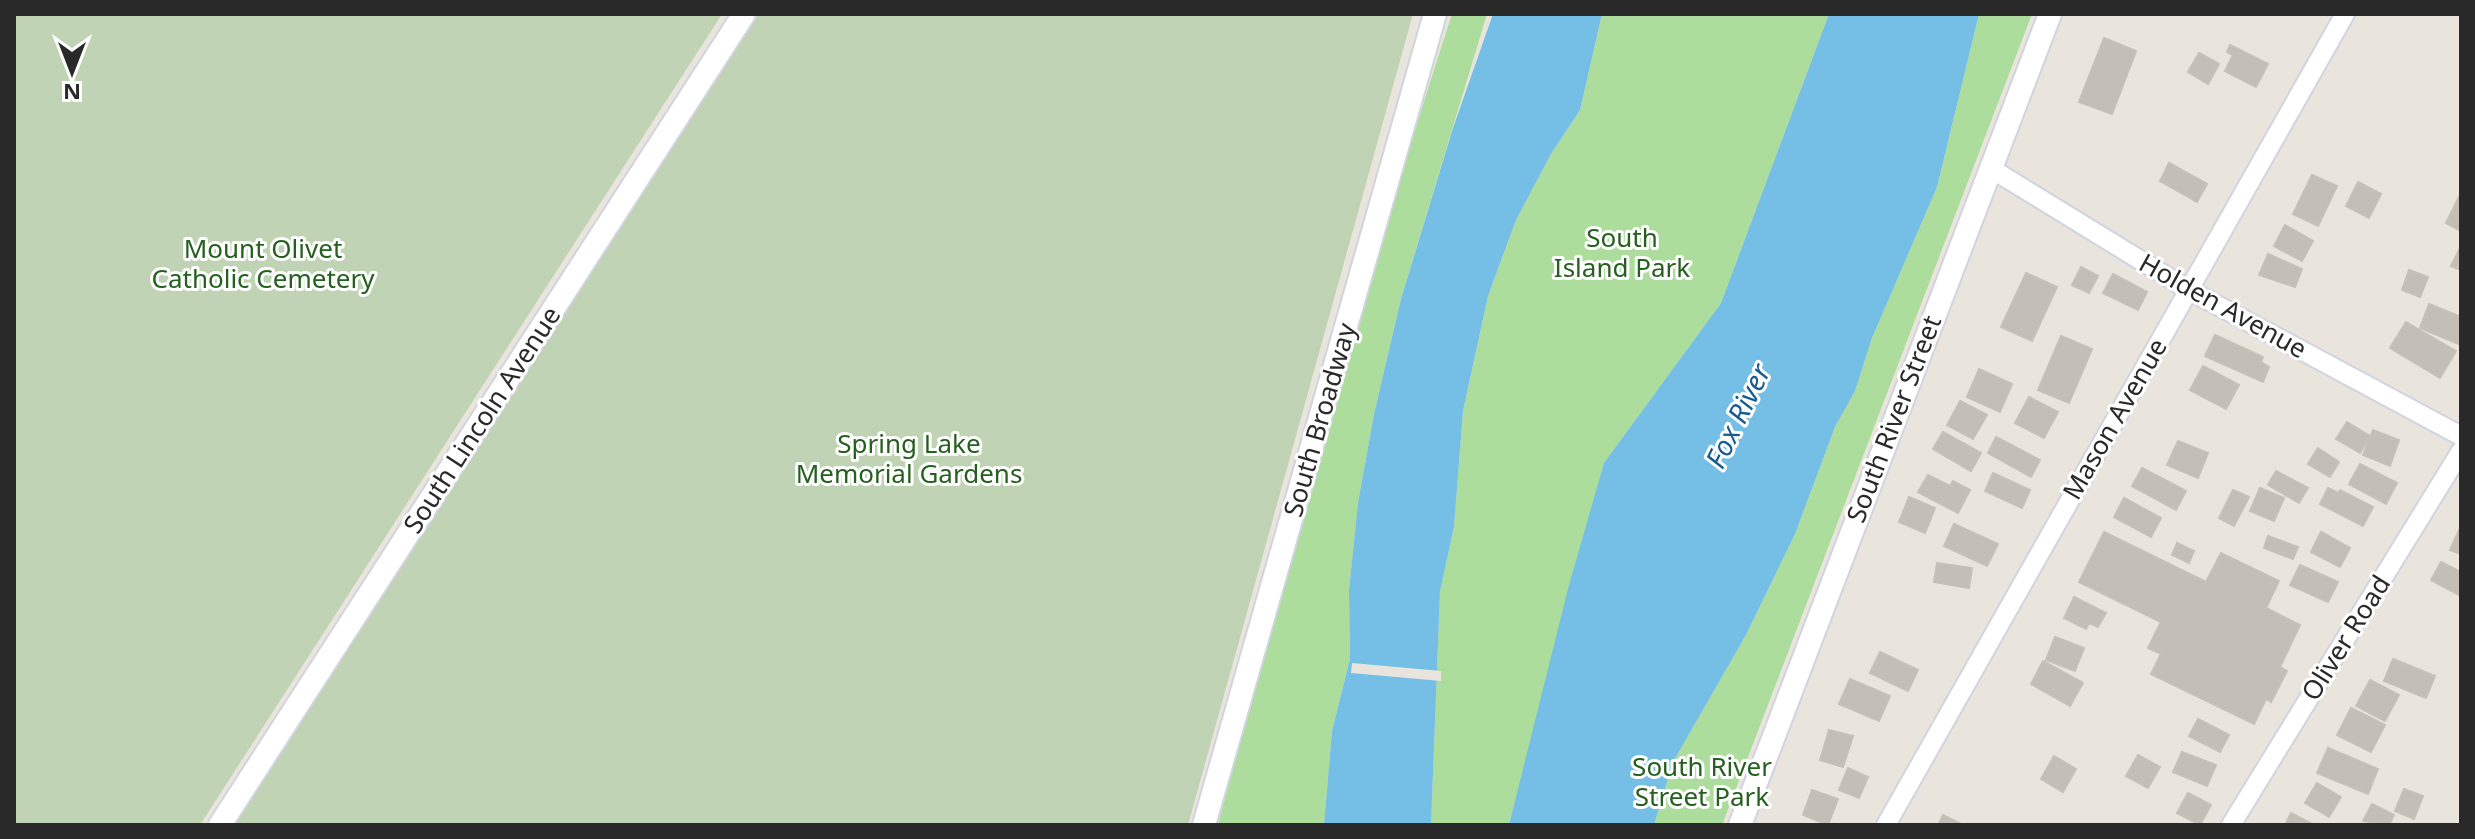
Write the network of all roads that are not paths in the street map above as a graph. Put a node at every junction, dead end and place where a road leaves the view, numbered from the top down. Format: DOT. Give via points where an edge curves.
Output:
graph roads {
  1 [pos="744,14"];
  2 [pos="1435,14"];
  3 [pos="2050,14"];
  4 [pos="2345,14"];
  5 [pos="1990,168"];
  6 [pos="2189,290"];
  7 [pos="2461,436"];
  8 [pos="2461,451"];
  9 [pos="220,825"];
  10 [pos="1204,825"];
  11 [pos="1740,825"];
  12 [pos="1886,825"];
  13 [pos="2231,825"];
  1 -- 9 [label="street, South Lincoln Avenue"];
  2 -- 10 [label="street, South Broadway"];
  3 -- 5 [label="street, South River Street"];
  4 -- 6 [label="street, Mason Avenue"];
  5 -- 6 [label="street, Holden Avenue"];
  5 -- 11 [label="street, South River Street"];
  6 -- 7 [label="street, Holden Avenue"];
  6 -- 12 [label="street, Mason Avenue"];
  8 -- 13 [label="street, Oliver Road"];
}
